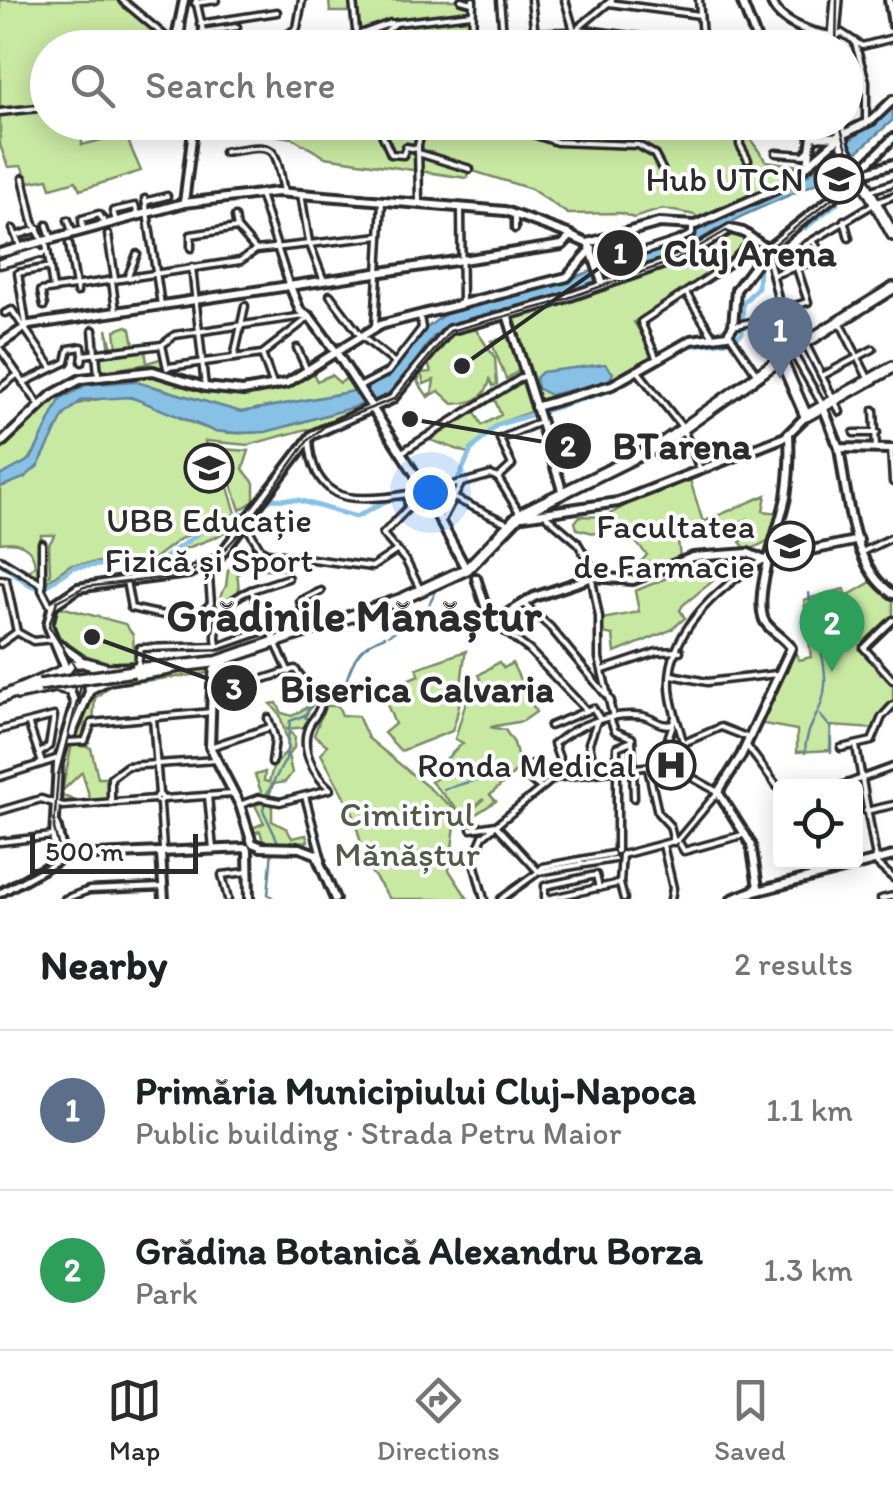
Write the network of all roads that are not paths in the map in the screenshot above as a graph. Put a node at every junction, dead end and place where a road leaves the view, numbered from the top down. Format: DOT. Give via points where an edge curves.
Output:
graph roads {
  1 [pos="122,0"];
  2 [pos="184,0"];
  3 [pos="216,0"];
  4 [pos="302,0"];
  5 [pos="353,0"];
  6 [pos="461,0"];
  7 [pos="500,0"];
  8 [pos="532,0"];
  9 [pos="566,0"];
  10 [pos="699,0"];
  11 [pos="741,0"];
  12 [pos="771,0"];
  13 [pos="889,0"];
  14 [pos="195,1"];
  15 [pos="472,2"];
  16 [pos="610,2"];
  17 [pos="837,3"];
  18 [pos="277,12"];
  19 [pos="471,14"];
  20 [pos="700,16"];
  21 [pos="396,23"];
  22 [pos="182,24"];
  23 [pos="200,24"];
  24 [pos="893,24"];
  25 [pos="236,28"];
  26 [pos="160,30"];
  27 [pos="179,30"];
  28 [pos="180,30"];
  29 [pos="202,30"];
  30 [pos="219,30"];
  31 [pos="296,30"];
  32 [pos="356,30"];
  33 [pos="365,30"];
  34 [pos="388,30"];
  35 [pos="472,30"];
  36 [pos="503,30"];
  37 [pos="535,30"];
  38 [pos="574,30"];
  39 [pos="575,30"];
  40 [pos="701,30"];
  41 [pos="753,30"];
  42 [pos="807,30"];
  43 [pos="836,30"];
  44 [pos="893,38"];
  45 [pos="863,45"];
  46 [pos="863,70"];
  47 [pos="893,100"];
  48 [pos="30,109"];
  49 [pos="0,112"];
  50 [pos="866,123"];
  51 [pos="863,125"];
  52 [pos="893,138"];
  53 [pos="192,140"];
  54 [pos="385,140"];
  55 [pos="420,140"];
  56 [pos="552,140"];
  57 [pos="740,140"];
  58 [pos="814,140"];
  59 [pos="831,140"];
  60 [pos="836,141"];
  61 [pos="810,149"];
  62 [pos="418,151"];
  63 [pos="224,152"];
  64 [pos="776,153"];
  65 [pos="748,160"];
  66 [pos="282,162"];
  67 [pos="290,162"];
  68 [pos="893,164"];
  69 [pos="807,166"];
  70 [pos="470,169"];
  71 [pos="662,169"];
  72 [pos="859,175"];
  73 [pos="22,178"];
  74 [pos="893,184"];
  75 [pos="868,191"];
  76 [pos="284,192"];
  77 [pos="301,193"];
  78 [pos="260,194"];
  79 [pos="167,196"];
  80 [pos="893,196"];
  81 [pos="382,202"];
  82 [pos="184,203"];
  83 [pos="875,203"];
  84 [pos="419,206"];
  85 [pos="460,208"];
  86 [pos="143,213"];
  87 [pos="515,213"];
  88 [pos="234,218"];
  89 [pos="68,220"];
  90 [pos="844,220"];
  91 [pos="47,225"];
  92 [pos="692,225"];
  93 [pos="237,228"];
  94 [pos="13,229"];
  95 [pos="38,229"];
  96 [pos="515,229"];
  97 [pos="72,232"];
  98 [pos="893,234"];
  99 [pos="16,236"];
  100 [pos="108,236"];
  101 [pos="380,236"];
  102 [pos="46,238"];
  103 [pos="572,238"];
  104 [pos="849,238"];
  105 [pos="812,240"];
  106 [pos="752,242"];
  107 [pos="70,244"];
  108 [pos="309,245"];
  109 [pos="20,246"];
  110 [pos="590,246"];
  111 [pos="191,248"];
  112 [pos="275,248"];
  113 [pos="767,249"];
  114 [pos="256,250"];
  115 [pos="0,253"];
  116 [pos="45,253"];
  117 [pos="138,254"];
  118 [pos="461,259"];
  119 [pos="0,264"];
  120 [pos="59,265"];
  121 [pos="50,266"];
  122 [pos="192,267"];
  123 [pos="597,268"];
  124 [pos="796,268"];
  125 [pos="156,272"];
  126 [pos="378,272"];
  127 [pos="776,274"];
  128 [pos="128,276"];
  129 [pos="113,279"];
  130 [pos="324,281"];
  131 [pos="603,282"];
  132 [pos="290,286"];
  133 [pos="893,288"];
  134 [pos="53,289"];
  135 [pos="77,289"];
  136 [pos="33,292"];
  137 [pos="686,292"];
  138 [pos="21,294"];
  139 [pos="330,295"];
  140 [pos="195,300"];
  141 [pos="462,304"];
  142 [pos="44,306"];
  143 [pos="161,306"];
  144 [pos="245,306"];
  145 [pos="0,307"];
  146 [pos="783,310"];
  147 [pos="116,312"];
  148 [pos="3,315"];
  149 [pos="420,316"];
  150 [pos="306,317"];
  151 [pos="506,317"];
  152 [pos="840,322"];
  153 [pos="241,326"];
  154 [pos="24,327"];
  155 [pos="375,327"];
  156 [pos="93,330"];
  157 [pos="198,332"];
  158 [pos="360,335"];
  159 [pos="732,335"];
  160 [pos="712,336"];
  161 [pos="805,342"];
  162 [pos="162,345"];
  163 [pos="0,346"];
  164 [pos="790,346"];
  165 [pos="297,348"];
  166 [pos="873,349"];
  167 [pos="336,352"];
  168 [pos="95,354"];
  169 [pos="262,354"];
  170 [pos="83,355"];
  171 [pos="656,357"];
  172 [pos="234,358"];
  173 [pos="859,358"];
  174 [pos="781,359"];
  175 [pos="82,362"];
  176 [pos="202,363"];
  177 [pos="396,363"];
  178 [pos="893,367"];
  179 [pos="52,368"];
  180 [pos="167,370"];
  181 [pos="308,370"];
  182 [pos="639,373"];
  183 [pos="17,375"];
  184 [pos="98,376"];
  185 [pos="524,376"];
  186 [pos="758,376"];
  187 [pos="822,376"];
  188 [pos="869,380"];
  189 [pos="23,383"];
  190 [pos="205,387"];
  191 [pos="274,387"];
  192 [pos="362,387"];
  193 [pos="0,388"];
  194 [pos="373,405"];
  195 [pos="40,406"];
  196 [pos="838,407"];
  197 [pos="535,410"];
  198 [pos="822,410"];
  199 [pos="874,410"];
  200 [pos="806,416"];
  201 [pos="539,423"];
  202 [pos="683,430"];
  203 [pos="854,433"];
  204 [pos="790,434"];
  205 [pos="877,434"];
  206 [pos="308,438"];
  207 [pos="0,444"];
  208 [pos="839,448"];
  209 [pos="876,448"];
  210 [pos="892,448"];
  211 [pos="402,452"];
  212 [pos="702,472"];
  213 [pos="498,478"];
  214 [pos="893,482"];
  215 [pos="458,484"];
  216 [pos="425,492"];
  217 [pos="563,493"];
  218 [pos="456,499"];
  219 [pos="409,501"];
  220 [pos="431,505"];
  221 [pos="543,513"];
  222 [pos="514,519"];
  223 [pos="440,521"];
  224 [pos="246,525"];
  225 [pos="893,537"];
  226 [pos="859,540"];
  227 [pos="42,543"];
  228 [pos="261,550"];
  229 [pos="396,551"];
  230 [pos="862,552"];
  231 [pos="242,553"];
  232 [pos="0,559"];
  233 [pos="770,559"];
  234 [pos="208,565"];
  235 [pos="469,567"];
  236 [pos="594,577"];
  237 [pos="288,578"];
  238 [pos="3,579"];
  239 [pos="130,581"];
  240 [pos="42,587"];
  241 [pos="251,590"];
  242 [pos="322,591"];
  243 [pos="422,591"];
  244 [pos="893,594"];
  245 [pos="527,601"];
  246 [pos="51,608"];
  247 [pos="508,614"];
  248 [pos="488,616"];
  249 [pos="893,620"];
  250 [pos="495,624"];
  251 [pos="307,628"];
  252 [pos="269,629"];
  253 [pos="17,632"];
  254 [pos="52,638"];
  255 [pos="277,643"];
  256 [pos="0,644"];
  257 [pos="217,646"];
  258 [pos="194,647"];
  259 [pos="680,651"];
  260 [pos="230,660"];
  261 [pos="86,663"];
  262 [pos="209,665"];
  263 [pos="175,666"];
  264 [pos="136,669"];
  265 [pos="66,670"];
  266 [pos="603,670"];
  267 [pos="288,672"];
  268 [pos="776,674"];
  269 [pos="672,675"];
  270 [pos="893,680"];
  271 [pos="90,688"];
  272 [pos="69,689"];
  273 [pos="213,695"];
  274 [pos="329,696"];
  275 [pos="0,698"];
  276 [pos="319,700"];
  277 [pos="610,701"];
  278 [pos="893,705"];
  279 [pos="587,711"];
  280 [pos="212,712"];
  281 [pos="676,717"];
  282 [pos="153,718"];
  283 [pos="268,718"];
  284 [pos="611,718"];
  285 [pos="599,721"];
  286 [pos="28,724"];
  287 [pos="673,724"];
  288 [pos="550,726"];
  289 [pos="271,727"];
  290 [pos="0,730"];
  291 [pos="632,739"];
  292 [pos="68,742"];
  293 [pos="686,742"];
  294 [pos="748,742"];
  295 [pos="856,746"];
  296 [pos="210,747"];
  297 [pos="841,748"];
  298 [pos="38,754"];
  299 [pos="216,760"];
  300 [pos="42,763"];
  301 [pos="59,763"];
  302 [pos="157,764"];
  303 [pos="272,764"];
  304 [pos="533,764"];
  305 [pos="592,764"];
  306 [pos="650,767"];
  307 [pos="893,767"];
  308 [pos="633,770"];
  309 [pos="617,771"];
  310 [pos="684,773"];
  311 [pos="565,774"];
  312 [pos="0,777"];
  313 [pos="860,779"];
  314 [pos="773,780"];
  315 [pos="541,788"];
  316 [pos="718,792"];
  317 [pos="234,794"];
  318 [pos="863,795"];
  319 [pos="208,796"];
  320 [pos="305,796"];
  321 [pos="159,798"];
  322 [pos="634,798"];
  323 [pos="111,804"];
  324 [pos="240,805"];
  325 [pos="893,805"];
  326 [pos="57,806"];
  327 [pos="0,811"];
  328 [pos="866,811"];
  329 [pos="56,819"];
  330 [pos="496,825"];
  331 [pos="471,829"];
  332 [pos="746,834"];
  333 [pos="52,836"];
  334 [pos="0,842"];
  335 [pos="677,843"];
  336 [pos="663,845"];
  337 [pos="250,847"];
  338 [pos="295,848"];
  339 [pos="64,849"];
  340 [pos="213,849"];
  341 [pos="319,849"];
  342 [pos="307,850"];
  343 [pos="52,852"];
  344 [pos="162,853"];
  345 [pos="893,856"];
  346 [pos="617,857"];
  347 [pos="81,858"];
  348 [pos="876,858"];
  349 [pos="60,859"];
  350 [pos="322,860"];
  351 [pos="539,871"];
  352 [pos="36,872"];
  353 [pos="248,872"];
  354 [pos="326,873"];
  355 [pos="893,878"];
  356 [pos="620,883"];
  357 [pos="163,887"];
  358 [pos="600,888"];
  359 [pos="757,889"];
  360 [pos="0,890"];
  361 [pos="576,896"];
  362 [pos="893,896"];
  363 [pos="736,898"];
  364 [pos="64,899"];
  365 [pos="164,899"];
  366 [pos="228,899"];
  367 [pos="249,899"];
  368 [pos="335,899"];
  369 [pos="484,899"];
  370 [pos="501,899"];
  371 [pos="545,899"];
  372 [pos="624,899"];
  373 [pos="671,899"];
  374 [pos="881,899"];
  1 -- 26 [label="street"];
  2 -- 27 [label="main road"];
  3 -- 14 [label="street"];
  4 -- 31 [label="street"];
  5 -- 32 [label="street"];
  6 -- 15 [label="street"];
  7 -- 36 [label="street"];
  8 -- 37 [label="street"];
  9 -- 38 [label="street"];
  10 -- 20 [label="street"];
  11 -- 41 [label="main road"];
  12 -- 42 [label="main road" via="776,12"];
  13 -- 24 [label="main road"];
  14 -- 23 [label="street"];
  15 -- 19 [label="street"];
  16 -- 20 [label="street"];
  16 -- 39 [label="street"];
  17 -- 43 [label="main road"];
  18 -- 23 [label="street"];
  19 -- 21 [label="street"];
  19 -- 35 [label="street"];
  20 -- 40 [label="street"];
  21 -- 33 [label="street"];
  21 -- 34 [label="street"];
  22 -- 28 [label="street"];
  23 -- 29 [label="street"];
  25 -- 30 [label="street"];
  44 -- 45 [label="street"];
  46 -- 50 [label="street"];
  47 -- 50 [label="main road"];
  48 -- 49 [label="street"];
  50 -- 51 [label="main road"];
  52 -- 72 [label="main road"];
  53 -- 82 [label="main road"];
  54 -- 62 [label="street" via="391,154 403,155 407,147"];
  55 -- 62 [label="street"];
  56 -- 71 [label="street" via="638,145"];
  57 -- 65 [label="street"];
  58 -- 61 [label="main road"];
  59 -- 60 [label="main road"];
  60 -- 69 [label="main road"];
  60 -- 72 [label="main road"];
  61 -- 64 [label="street" via="804,155"];
  61 -- 69 [label="main road"];
  62 -- 70 [label="street"];
  62 -- 84 [label="street"];
  63 -- 66 [label="street" via="266,147"];
  66 -- 67 [label="street"];
  66 -- 76 [label="street"];
  68 -- 72 [label="main road"];
  69 -- 92 [label="main road" via="779,188"];
  72 -- 75 [label="main road"];
  72 -- 113 [label="main road"];
  73 -- 95 [label="street"];
  74 -- 75 [label="street"];
  75 -- 83 [label="main road"];
  76 -- 77 [label="main road"];
  76 -- 78 [label="main road"];
  77 -- 81 [label="main road"];
  77 -- 108 [label="street"];
  78 -- 82 [label="main road"];
  78 -- 112 [label="street"];
  79 -- 86 [label="street" via="147,200"];
  80 -- 83 [label="street"];
  81 -- 84 [label="main road"];
  81 -- 101 [label="street"];
  82 -- 86 [label="main road"];
  83 -- 90 [label="street"];
  83 -- 98 [label="main road"];
  84 -- 85 [label="main road"];
  85 -- 87 [label="main road"];
  85 -- 118 [label="street"];
  86 -- 97 [label="main road"];
  86 -- 125 [label="street"];
  87 -- 96 [label="street"];
  87 -- 103 [label="main road"];
  88 -- 93 [label="street"];
  89 -- 97 [label="street"];
  90 -- 104 [label="street"];
  90 -- 105 [label="street"];
  91 -- 102 [label="street"];
  92 -- 110 [label="main road" via="659,223"];
  92 -- 123 [label="street" via="692,234 679,240"];
  93 -- 111 [label="street" via="190,235"];
  93 -- 114 [label="street"];
  94 -- 99 [label="street"];
  95 -- 99 [label="street"];
  95 -- 102 [label="street"];
  97 -- 102 [label="main road"];
  99 -- 109 [label="street"];
  100 -- 129 [label="street"];
  101 -- 108 [label="street"];
  101 -- 126 [label="street"];
  102 -- 109 [label="main road"];
  102 -- 116 [label="street"];
  103 -- 110 [label="main road"];
  103 -- 118 [label="main road"];
  105 -- 124 [label="street" via="792,252"];
  105 -- 124 [label="street" via="824,257"];
  106 -- 137 [label="street"];
  107 -- 135 [label="street"];
  108 -- 112 [label="street"];
  108 -- 130 [label="street"];
  109 -- 115 [label="main road"];
  110 -- 123 [label="main road"];
  110 -- 141 [label="main road" via="565,278"];
  112 -- 114 [label="street"];
  112 -- 132 [label="street"];
  113 -- 127 [label="street"];
  113 -- 131 [label="main road" via="743,232 726,230 687,255"];
  113 -- 159 [label="main road" via="736,290"];
  114 -- 122 [label="street" via="246,260"];
  116 -- 119 [label="street"];
  116 -- 121 [label="street"];
  117 -- 128 [label="street"];
  118 -- 126 [label="main road"];
  118 -- 141 [label="street"];
  120 -- 121 [label="street"];
  121 -- 134 [label="street"];
  121 -- 138 [label="street" via="18,272"];
  122 -- 125 [label="street"];
  122 -- 140 [label="street"];
  123 -- 131 [label="main road"];
  124 -- 127 [label="street"];
  124 -- 146 [label="street" via="809,301"];
  125 -- 128 [label="street"];
  125 -- 143 [label="street"];
  126 -- 130 [label="main road"];
  126 -- 155 [label="street"];
  127 -- 146 [label="street"];
  128 -- 129 [label="street"];
  129 -- 135 [label="street"];
  129 -- 147 [label="street"];
  130 -- 132 [label="main road"];
  131 -- 151 [label="main road"];
  132 -- 140 [label="main road"];
  132 -- 150 [label="main road"];
  133 -- 152 [label="main road"];
  134 -- 135 [label="street"];
  134 -- 142 [label="street" via="42,290"];
  136 -- 138 [label="street"];
  137 -- 160 [label="street"];
  137 -- 171 [label="street" via="641,322"];
  138 -- 154 [label="street"];
  139 -- 158 [label="street"];
  140 -- 143 [label="main road"];
  140 -- 157 [label="street"];
  141 -- 149 [label="main road"];
  143 -- 147 [label="main road"];
  144 -- 153 [label="street"];
  145 -- 148 [label="street"];
  146 -- 164 [label="street"];
  147 -- 154 [label="main road"];
  148 -- 154 [label="street" via="12,310"];
  149 -- 155 [label="main road"];
  149 -- 177 [label="street" via="422,328"];
  150 -- 153 [label="street"];
  150 -- 167 [label="main road"];
  150 -- 169 [label="street"];
  151 -- 185 [label="main road"];
  151 -- 194 [label="main road" via="449,330 397,394"];
  152 -- 161 [label="main road"];
  152 -- 173 [label="street"];
  153 -- 157 [label="street"];
  153 -- 172 [label="street"];
  154 -- 163 [label="main road"];
  154 -- 179 [label="street"];
  155 -- 158 [label="main road"];
  156 -- 168 [label="street"];
  157 -- 162 [label="street"];
  157 -- 176 [label="street"];
  158 -- 167 [label="main road"];
  158 -- 177 [label="street"];
  159 -- 160 [label="main road"];
  159 -- 164 [label="street" via="744,323 775,318"];
  159 -- 186 [label="street"];
  160 -- 171 [label="main road"];
  161 -- 164 [label="main road"];
  161 -- 187 [label="street"];
  162 -- 168 [label="street"];
  162 -- 180 [label="street"];
  163 -- 183 [label="street"];
  164 -- 174 [label="main road"];
  164 -- 198 [label="street" via="815,384"];
  165 -- 181 [label="street"];
  166 -- 173 [label="street"];
  167 -- 181 [label="main road"];
  167 -- 192 [label="main road"];
  168 -- 170 [label="street"];
  168 -- 184 [label="street"];
  169 -- 172 [label="street"];
  169 -- 191 [label="street"];
  170 -- 175 [label="street"];
  170 -- 179 [label="street" via="82,348 70,348 66,362"];
  171 -- 182 [label="main road"];
  172 -- 176 [label="street"];
  173 -- 187 [label="street"];
  173 -- 188 [label="street"];
  174 -- 186 [label="main road"];
  174 -- 200 [label="main road"];
  176 -- 180 [label="street"];
  176 -- 190 [label="street"];
  177 -- 192 [label="street"];
  178 -- 196 [label="main road"];
  179 -- 189 [label="street"];
  180 -- 184 [label="main road"];
  180 -- 190 [label="main road"];
  181 -- 191 [label="main road"];
  182 -- 197 [label="main road"];
  182 -- 202 [label="street"];
  183 -- 189 [label="street"];
  183 -- 193 [label="street"];
  184 -- 195 [label="main road" via="71,383"];
  185 -- 197 [label="main road"];
  185 -- 211 [label="street"];
  186 -- 202 [label="main road"];
  187 -- 196 [label="street"];
  189 -- 195 [label="street"];
  190 -- 191 [label="main road"];
  192 -- 194 [label="main road"];
  194 -- 206 [label="main road"];
  194 -- 211 [label="main road"];
  195 -- 207 [label="main road"];
  196 -- 198 [label="main road"];
  197 -- 201 [label="main road"];
  198 -- 200 [label="main road"];
  198 -- 208 [label="main road"];
  199 -- 205 [label="street"];
  200 -- 204 [label="main road"];
  201 -- 213 [label="street" via="501,438 512,466"];
  201 -- 217 [label="main road"];
  202 -- 212 [label="street"];
  202 -- 217 [label="main road"];
  203 -- 205 [label="street"];
  204 -- 212 [label="main road"];
  204 -- 233 [label="main road" via="787,492"];
  205 -- 209 [label="street"];
  206 -- 219 [label="street" via="312,466 334,492"];
  206 -- 224 [label="main road"];
  208 -- 209 [label="main road"];
  208 -- 226 [label="main road"];
  209 -- 210 [label="main road"];
  210 -- 214 [label="street"];
  211 -- 216 [label="main road"];
  212 -- 221 [label="main road" via="618,502"];
  213 -- 215 [label="street"];
  213 -- 222 [label="street"];
  215 -- 216 [label="street"];
  215 -- 218 [label="street"];
  216 -- 219 [label="street"];
  216 -- 220 [label="main road"];
  217 -- 222 [label="main road"];
  218 -- 222 [label="street"];
  218 -- 223 [label="street"];
  219 -- 220 [label="street"];
  219 -- 229 [label="street" via="383,533"];
  220 -- 223 [label="main road"];
  221 -- 222 [label="main road"];
  221 -- 236 [label="street" via="577,542"];
  222 -- 235 [label="main road"];
  223 -- 235 [label="main road"];
  224 -- 228 [label="street"];
  224 -- 234 [label="main road"];
  225 -- 230 [label="street"];
  226 -- 230 [label="main road"];
  226 -- 233 [label="main road"];
  227 -- 240 [label="street"];
  228 -- 229 [label="street" via="372,567"];
  228 -- 231 [label="street"];
  229 -- 243 [label="street"];
  230 -- 244 [label="main road" via="874,581"];
  232 -- 240 [label="street"];
  233 -- 236 [label="main road" via="748,553 696,556 633,580"];
  233 -- 259 [label="street" via="710,597"];
  233 -- 268 [label="main road" via="764,620 791,648"];
  234 -- 239 [label="main road"];
  234 -- 239 [label="street" via="211,600 204,611 165,616 128,606"];
  235 -- 243 [label="main road"];
  235 -- 248 [label="main road"];
  236 -- 245 [label="main road"];
  236 -- 266 [label="street"];
  237 -- 241 [label="street"];
  238 -- 253 [label="street"];
  239 -- 246 [label="main road" via="76,590"];
  240 -- 246 [label="street"];
  241 -- 252 [label="street"];
  241 -- 257 [label="street" via="224,607"];
  242 -- 251 [label="street" via="300,601"];
  243 -- 251 [label="main road"];
  245 -- 247 [label="main road"];
  245 -- 277 [label="street"];
  246 -- 254 [label="main road"];
  247 -- 248 [label="main road" via="494,621"];
  247 -- 250 [label="main road"];
  248 -- 250 [label="main road"];
  249 -- 270 [label="street" via="864,648"];
  250 -- 279 [label="street"];
  251 -- 255 [label="main road"];
  252 -- 255 [label="street"];
  252 -- 257 [label="street"];
  253 -- 254 [label="street" via="33,640"];
  253 -- 256 [label="street"];
  254 -- 261 [label="main road"];
  254 -- 265 [label="main road"];
  255 -- 260 [label="main road"];
  255 -- 267 [label="street"];
  257 -- 258 [label="street"];
  258 -- 262 [label="street"];
  258 -- 264 [label="street" via="138,650"];
  259 -- 266 [label="street"];
  259 -- 269 [label="street"];
  260 -- 262 [label="main road"];
  260 -- 262 [label="main road"];
  260 -- 273 [label="main road" via="216,671"];
  261 -- 264 [label="main road"];
  261 -- 265 [label="main road"];
  261 -- 271 [label="main road" via="94,674"];
  262 -- 263 [label="main road"];
  262 -- 273 [label="main road"];
  263 -- 264 [label="main road"];
  263 -- 271 [label="main road"];
  264 -- 275 [label="main road, bridge"];
  265 -- 272 [label="main road"];
  265 -- 275 [label="main road"];
  266 -- 277 [label="street"];
  267 -- 273 [label="street"];
  267 -- 276 [label="street" via="294,669"];
  268 -- 269 [label="street" via="708,682"];
  268 -- 294 [label="main road"];
  269 -- 281 [label="street"];
  271 -- 272 [label="main road"];
  271 -- 292 [label="main road"];
  272 -- 275 [label="main road"];
  272 -- 301 [label="main road" via="75,708"];
  273 -- 280 [label="main road"];
  274 -- 276 [label="street"];
  276 -- 320 [label="street" via="321,709 308,729 310,764 330,790"];
  277 -- 284 [label="street"];
  278 -- 295 [label="street" via="872,741"];
  279 -- 285 [label="street" via="596,710"];
  279 -- 288 [label="street"];
  280 -- 282 [label="street"];
  280 -- 296 [label="main road"];
  281 -- 287 [label="street"];
  281 -- 293 [label="street"];
  282 -- 292 [label="street" via="89,724 85,741"];
  282 -- 302 [label="street"];
  283 -- 289 [label="street"];
  284 -- 285 [label="street"];
  284 -- 287 [label="street"];
  284 -- 291 [label="street" via="613,729"];
  285 -- 305 [label="street" via="589,744"];
  285 -- 311 [label="street" via="555,743"];
  286 -- 290 [label="street"];
  286 -- 298 [label="street"];
  286 -- 298 [label="street" via="54,716 49,746"];
  287 -- 306 [label="street" via="662,756"];
  289 -- 296 [label="street"];
  289 -- 303 [label="street"];
  291 -- 308 [label="street"];
  291 -- 309 [label="street" via="617,746"];
  292 -- 301 [label="main road"];
  293 -- 294 [label="street" via="721,727"];
  293 -- 310 [label="street"];
  294 -- 314 [label="street"];
  294 -- 316 [label="main road"];
  295 -- 297 [label="street"];
  295 -- 313 [label="street"];
  296 -- 299 [label="main road"];
  298 -- 300 [label="street"];
  299 -- 302 [label="street"];
  299 -- 317 [label="main road"];
  300 -- 301 [label="street"];
  300 -- 312 [label="street"];
  301 -- 326 [label="main road"];
  302 -- 321 [label="street"];
  302 -- 323 [label="street" via="116,772"];
  304 -- 315 [label="street" via="525,776"];
  306 -- 308 [label="street"];
  306 -- 310 [label="street"];
  306 -- 335 [label="street" via="658,813"];
  307 -- 313 [label="street"];
  308 -- 309 [label="street"];
  308 -- 322 [label="street"];
  309 -- 311 [label="street"];
  309 -- 346 [label="street"];
  310 -- 316 [label="street"];
  311 -- 315 [label="street"];
  315 -- 330 [label="street"];
  316 -- 332 [label="main road"];
  316 -- 335 [label="street"];
  317 -- 319 [label="street"];
  317 -- 324 [label="main road"];
  318 -- 328 [label="street"];
  319 -- 321 [label="street"];
  319 -- 340 [label="street"];
  320 -- 324 [label="street"];
  320 -- 341 [label="street"];
  321 -- 323 [label="street"];
  321 -- 344 [label="street"];
  323 -- 326 [label="street"];
  324 -- 337 [label="main road"];
  325 -- 328 [label="street"];
  326 -- 327 [label="street" via="41,799"];
  326 -- 329 [label="main road"];
  328 -- 348 [label="street"];
  329 -- 333 [label="main road"];
  329 -- 339 [label="main road"];
  330 -- 331 [label="street"];
  330 -- 351 [label="street"];
  330 -- 369 [label="street" via="473,856"];
  332 -- 335 [label="street" via="684,850"];
  332 -- 359 [label="main road"];
  333 -- 334 [label="street"];
  333 -- 343 [label="main road"];
  335 -- 336 [label="street"];
  336 -- 346 [label="street"];
  336 -- 373 [label="street"];
  337 -- 338 [label="main road"];
  337 -- 340 [label="main road"];
  337 -- 353 [label="main road"];
  338 -- 342 [label="main road"];
  338 -- 354 [label="main road" via="316,856"];
  339 -- 343 [label="main road"];
  339 -- 347 [label="main road"];
  339 -- 349 [label="main road"];
  340 -- 344 [label="main road"];
  341 -- 342 [label="street"];
  341 -- 350 [label="street"];
  342 -- 350 [label="main road"];
  343 -- 349 [label="main road"];
  343 -- 352 [label="main road"];
  344 -- 347 [label="main road"];
  344 -- 357 [label="main road"];
  345 -- 348 [label="main road"];
  346 -- 351 [label="street"];
  346 -- 356 [label="street"];
  347 -- 349 [label="main road"];
  348 -- 355 [label="street"];
  348 -- 359 [label="main road"];
  349 -- 352 [label="main road"];
  350 -- 354 [label="main road"];
  351 -- 370 [label="street"];
  352 -- 360 [label="main road"];
  353 -- 366 [label="street" via="222,875"];
  353 -- 367 [label="main road"];
  354 -- 368 [label="main road"];
  356 -- 358 [label="street"];
  356 -- 372 [label="street"];
  357 -- 364 [label="street" via="91,890"];
  357 -- 365 [label="main road"];
  358 -- 361 [label="street"];
  358 -- 371 [label="street" via="596,875 546,886"];
  359 -- 363 [label="main road"];
  361 -- 371 [label="street"];
  362 -- 374 [label="street"];
}
